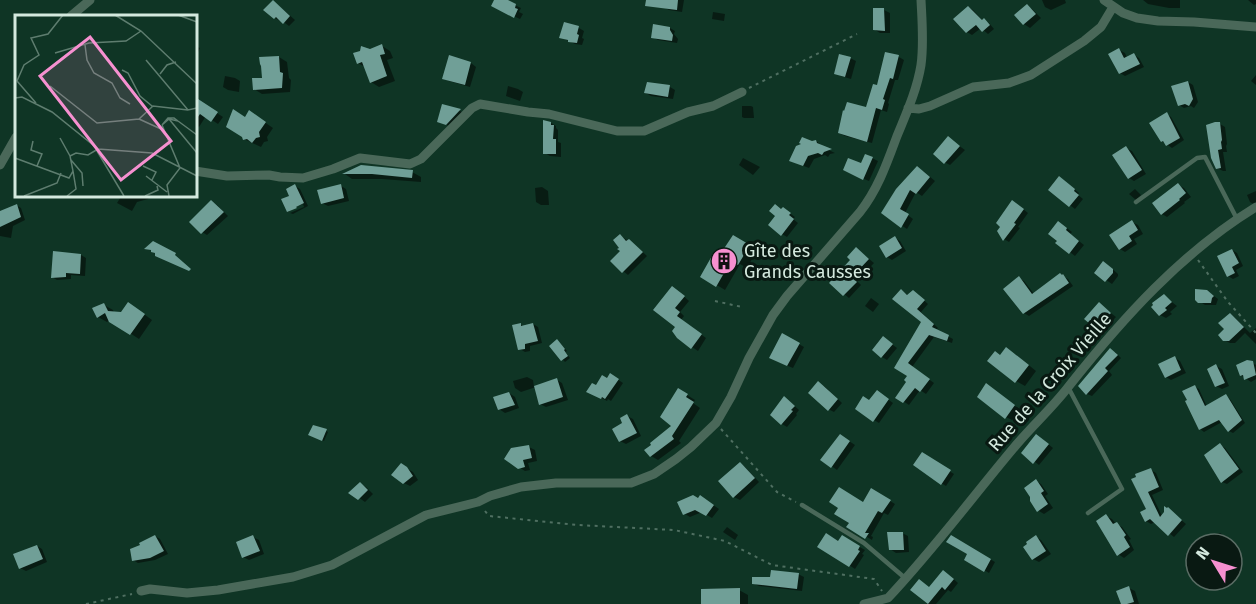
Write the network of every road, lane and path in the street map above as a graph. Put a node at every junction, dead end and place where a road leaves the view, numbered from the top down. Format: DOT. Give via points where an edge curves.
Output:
graph roads {
  1 [pos="90,0"];
  2 [pos="921,0"];
  3 [pos="1104,0"];
  4 [pos="1113,7"];
  5 [pos="72,15"];
  6 [pos="1256,27"];
  7 [pos="857,34"];
  8 [pos="742,92"];
  9 [pos="908,108"];
  10 [pos="15,139"];
  11 [pos="0,165"];
  12 [pos="196,171"];
  13 [pos="1136,202"];
  14 [pos="1256,207"];
  15 [pos="1237,219"];
  16 [pos="1193,252"];
  17 [pos="715,302"];
  18 [pos="742,307"];
  19 [pos="1256,333"];
  20 [pos="1068,387"];
  21 [pos="716,423"];
  22 [pos="478,502"];
  23 [pos="802,505"];
  24 [pos="1088,513"];
  25 [pos="906,578"];
  26 [pos="141,591"];
  27 [pos="890,601"];
  28 [pos="86,604"];
  29 [pos="864,604"];
  1 -- 5 [label="street"];
  2 -- 9 [label="street" via="921,66"];
  3 -- 4 [label="street"];
  4 -- 6 [label="street" via="1137,18 1158,21"];
  4 -- 9 [label="street" via="1101,27 1084,41 1030,75 1009,83 973,87 919,109"];
  7 -- 8 [label="path"];
  8 -- 12 [label="street" via="644,131 617,131 549,114 480,104 421,159 410,164 360,158 303,178"];
  9 -- 21 [label="street" via="871,198 773,315"];
  10 -- 11 [label="street"];
  13 -- 15 [label="lane" via="1197,158 1205,157"];
  14 -- 15 [label="street, Rue de la Croix Vieille"];
  15 -- 16 [label="street, Rue de la Croix Vieille"];
  16 -- 19 [label="path" via="1228,302"];
  16 -- 20 [label="street, Rue de la Croix Vieille" via="1131,314"];
  17 -- 18 [label="path"];
  20 -- 24 [label="lane" via="1122,489"];
  20 -- 25 [label="street, Rue de la Croix Vieille"];
  21 -- 22 [label="street" via="676,459 631,483 521,487"];
  21 -- 23 [label="path" via="777,492"];
  22 -- 26 [label="street" via="426,515 332,565 293,577 187,593"];
  22 -- 27 [label="path" via="489,516 674,530 725,541 772,565 874,579"];
  23 -- 25 [label="lane" via="864,543"];
  25 -- 27 [label="street, Rue de la Croix Vieille"];
  26 -- 28 [label="path"];
  27 -- 29 [label="street"];
}
